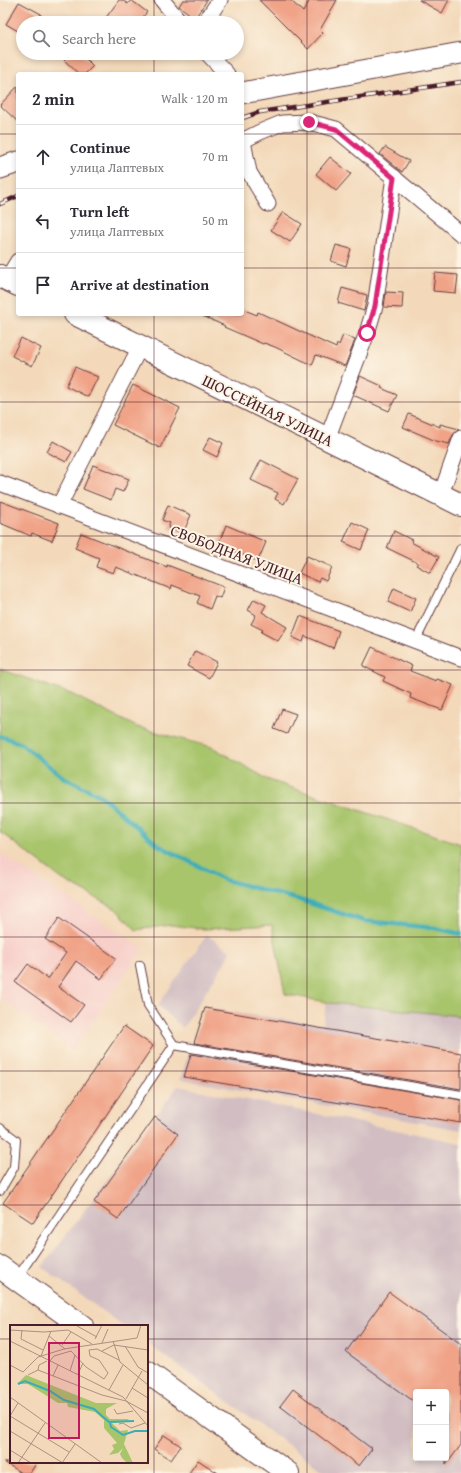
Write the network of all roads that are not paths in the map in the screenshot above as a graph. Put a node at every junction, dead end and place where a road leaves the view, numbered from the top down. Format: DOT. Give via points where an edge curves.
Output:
graph roads {
  1 [pos="162,0"];
  2 [pos="220,0"];
  3 [pos="175,16"];
  4 [pos="209,16"];
  5 [pos="461,53"];
  6 [pos="214,60"];
  7 [pos="226,72"];
  8 [pos="244,91"];
  9 [pos="244,140"];
  10 [pos="244,150"];
  11 [pos="16,163"];
  12 [pos="0,168"];
  13 [pos="394,178"];
  14 [pos="268,204"];
  15 [pos="461,234"];
  16 [pos="16,265"];
  17 [pos="8,280"];
  18 [pos="79,316"];
  19 [pos="140,347"];
  20 [pos="461,438"];
  21 [pos="326,439"];
  22 [pos="0,483"];
  23 [pos="441,494"];
  24 [pos="461,505"];
  25 [pos="58,506"];
  26 [pos="461,548"];
  27 [pos="416,640"];
  28 [pos="461,658"];
  29 [pos="140,965"];
  30 [pos="174,1045"];
  31 [pos="461,1095"];
  32 [pos="0,1128"];
  33 [pos="0,1190"];
  34 [pos="8,1273"];
  35 [pos="81,1325"];
  36 [pos="148,1373"];
  37 [pos="288,1473"];
  1 -- 3 [label="street"];
  2 -- 4 [label="street"];
  5 -- 8 [label="street"];
  6 -- 7 [label="street"];
  9 -- 13 [label="street" via="282,124 309,122 336,129"];
  10 -- 14 [label="street" via="249,172"];
  11 -- 12 [label="street"];
  13 -- 15 [label="street"];
  13 -- 21 [label="street" via="375,306"];
  16 -- 17 [label="street"];
  18 -- 19 [label="main road, ШОССЕЙНАЯ УЛИЦА"];
  19 -- 21 [label="main road, ШОССЕЙНАЯ УЛИЦА"];
  19 -- 25 [label="street"];
  20 -- 23 [label="street"];
  21 -- 23 [label="main road, ШОССЕЙНАЯ УЛИЦА"];
  22 -- 25 [label="street, СВОБОДНАЯ УЛИЦА"];
  23 -- 24 [label="main road, ШОССЕЙНАЯ УЛИЦА"];
  25 -- 27 [label="street, СВОБОДНАЯ УЛИЦА"];
  26 -- 27 [label="lane"];
  27 -- 28 [label="street, СВОБОДНАЯ УЛИЦА"];
  29 -- 30 [label="lane" via="148,1006"];
  30 -- 31 [label="lane"];
  30 -- 34 [label="lane"];
  32 -- 33 [label="lane" via="16,1140 14,1167"];
  34 -- 35 [label="main road"];
  36 -- 37 [label="main road"];
}
